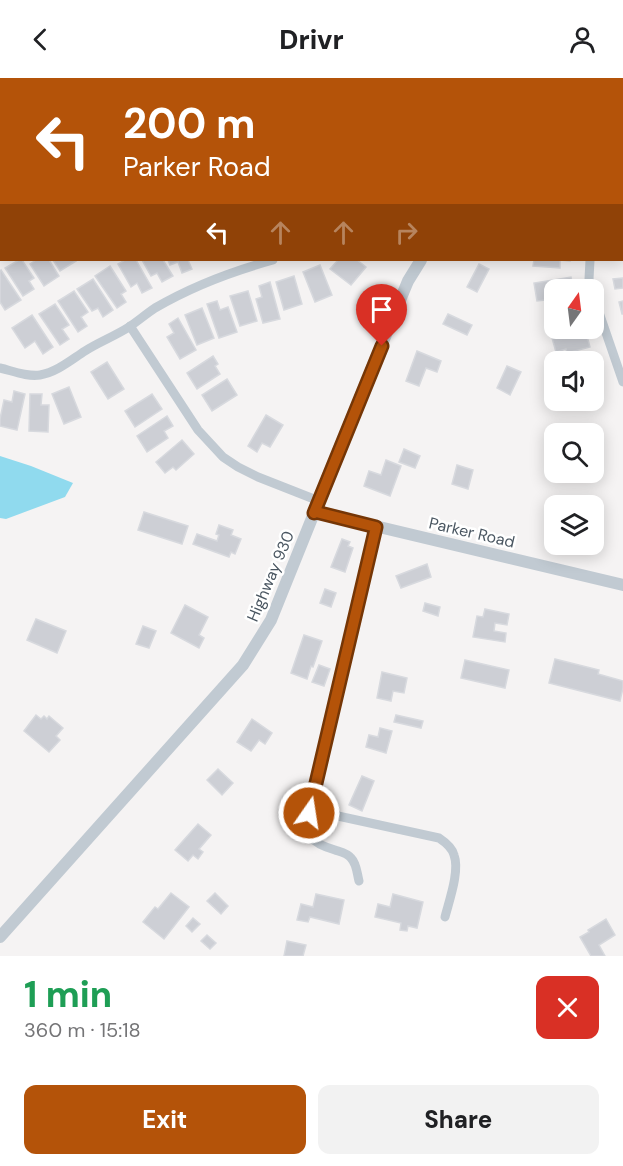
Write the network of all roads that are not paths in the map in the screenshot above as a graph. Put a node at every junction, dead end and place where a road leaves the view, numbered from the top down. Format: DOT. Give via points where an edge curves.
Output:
graph roads {
  1 [pos="270,261"];
  2 [pos="420,261"];
  3 [pos="590,261"];
  4 [pos="589,279"];
  5 [pos="130,326"];
  6 [pos="604,327"];
  7 [pos="0,368"];
  8 [pos="623,382"];
  9 [pos="316,507"];
  10 [pos="376,527"];
  11 [pos="623,585"];
  12 [pos="312,801"];
  13 [pos="359,881"];
  14 [pos="445,917"];
  15 [pos="0,937"];
  1 -- 5 [label="street" via="186,292"];
  2 -- 9 [label="street, Highway 930" via="408,281"];
  3 -- 4 [label="street"];
  5 -- 7 [label="street" via="41,375"];
  5 -- 9 [label="street" via="198,430 223,457"];
  6 -- 8 [label="street"];
  9 -- 10 [label="street, Parker Road" via="316,512"];
  9 -- 15 [label="street, Highway 930" via="271,620 243,665"];
  10 -- 11 [label="street, Parker Road"];
  10 -- 12 [label="street"];
  12 -- 13 [label="street" via="310,837 350,856"];
  12 -- 14 [label="street" via="338,816 439,837 448,844 455,856 455,870"];
}
